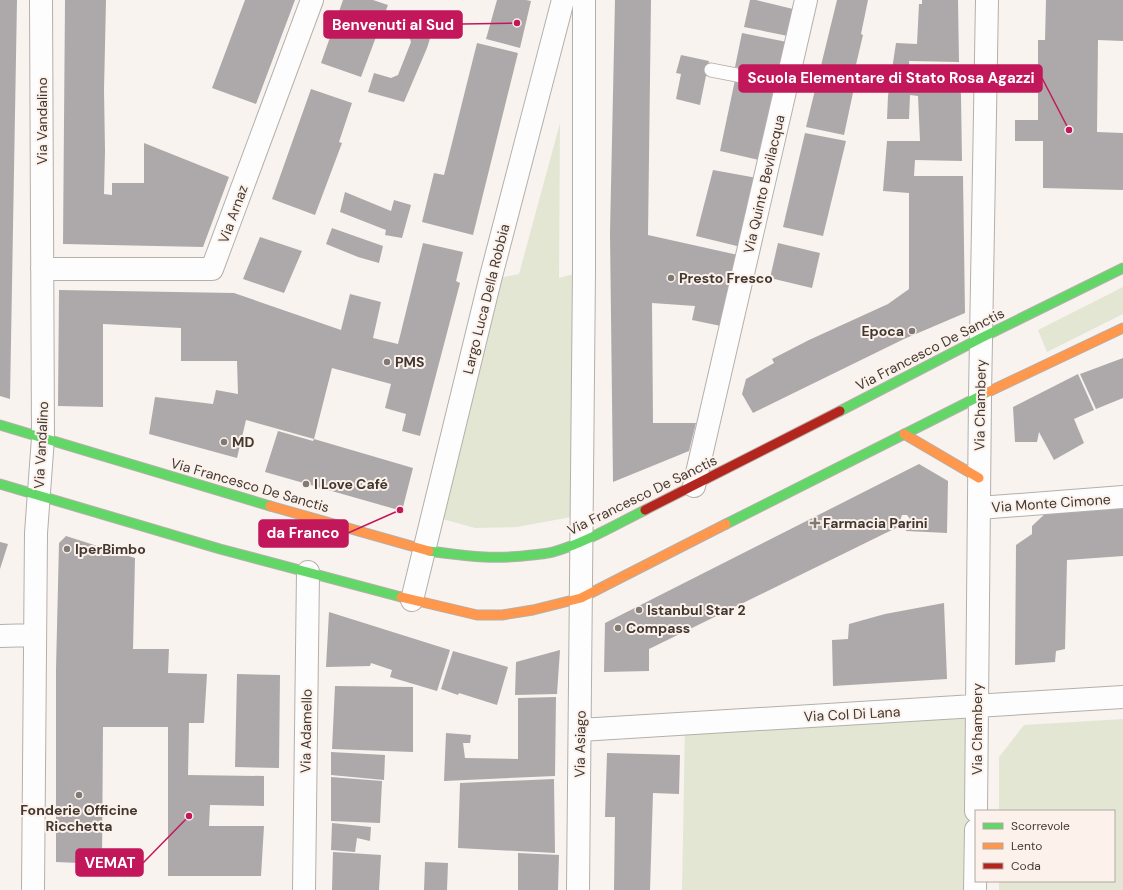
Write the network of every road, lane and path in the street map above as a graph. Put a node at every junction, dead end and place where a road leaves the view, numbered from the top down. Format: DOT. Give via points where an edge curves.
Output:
graph roads {
  1 [pos="41,0"];
  2 [pos="312,0"];
  3 [pos="563,0"];
  4 [pos="584,0"];
  5 [pos="806,0"];
  6 [pos="988,0"];
  7 [pos="711,70"];
  8 [pos="786,85"];
  9 [pos="1123,268"];
  10 [pos="42,270"];
  11 [pos="1123,328"];
  12 [pos="981,338"];
  13 [pos="980,396"];
  14 [pos="0,425"];
  15 [pos="904,434"];
  16 [pos="43,438"];
  17 [pos="979,478"];
  18 [pos="0,484"];
  19 [pos="694,486"];
  20 [pos="39,495"];
  21 [pos="1123,497"];
  22 [pos="979,508"];
  23 [pos="582,542"];
  24 [pos="424,550"];
  25 [pos="308,572"];
  26 [pos="581,598"];
  27 [pos="412,600"];
  28 [pos="0,636"];
  29 [pos="35,636"];
  30 [pos="1123,697"];
  31 [pos="977,707"];
  32 [pos="580,730"];
  33 [pos="976,810"];
  34 [pos="33,890"];
  35 [pos="304,890"];
  36 [pos="578,890"];
  1 -- 10 [label="street, Via Vandalino"];
  2 -- 10 [label="street, Via Arnaz" via="212,269"];
  3 -- 24 [label="street, Largo Luca Della Robbia" via="490,280"];
  4 -- 23 [label="street"];
  5 -- 8 [label="street, Via Quinto Bevilacqua"];
  6 -- 12 [label="street, Via Chambery"];
  7 -- 8 [label="lane"];
  8 -- 19 [label="street, Via Quinto Bevilacqua"];
  9 -- 12 [label="main road, Via Francesco De Sanctis"];
  10 -- 16 [label="street, Via Vandalino"];
  11 -- 13 [label="main road"];
  12 -- 13 [label="street, Via Chambery"];
  12 -- 19 [label="main road, Via Francesco De Sanctis"];
  13 -- 15 [label="main road"];
  13 -- 17 [label="street, Via Chambery"];
  14 -- 16 [label="main road, Via Francesco De Sanctis"];
  15 -- 17 [label="main road"];
  15 -- 26 [label="main road"];
  16 -- 20 [label="street, Via Vandalino"];
  16 -- 24 [label="main road, Via Francesco De Sanctis"];
  17 -- 22 [label="street, Via Chambery"];
  18 -- 20 [label="main road"];
  19 -- 23 [label="main road, Via Francesco De Sanctis"];
  20 -- 25 [label="main road" via="220,549"];
  20 -- 29 [label="street, Via Vandalino"];
  21 -- 22 [label="street, Via Monte Cimone"];
  22 -- 31 [label="street, Via Chambery"];
  23 -- 24 [label="main road, Via Francesco De Sanctis" via="552,552 496,558"];
  23 -- 26 [label="street"];
  24 -- 27 [label="street, Largo Luca Della Robbia"];
  25 -- 27 [label="main road"];
  25 -- 35 [label="street, Via Adamello"];
  26 -- 27 [label="main road" via="502,615 477,615"];
  26 -- 32 [label="street, Via Asiago"];
  28 -- 29 [label="street"];
  29 -- 34 [label="street, Via Vandalino"];
  30 -- 31 [label="street, Via Col Di Lana"];
  31 -- 32 [label="street, Via Col Di Lana"];
  31 -- 33 [label="street, Via Chambery"];
  32 -- 36 [label="street, Via Asiago"];
}
